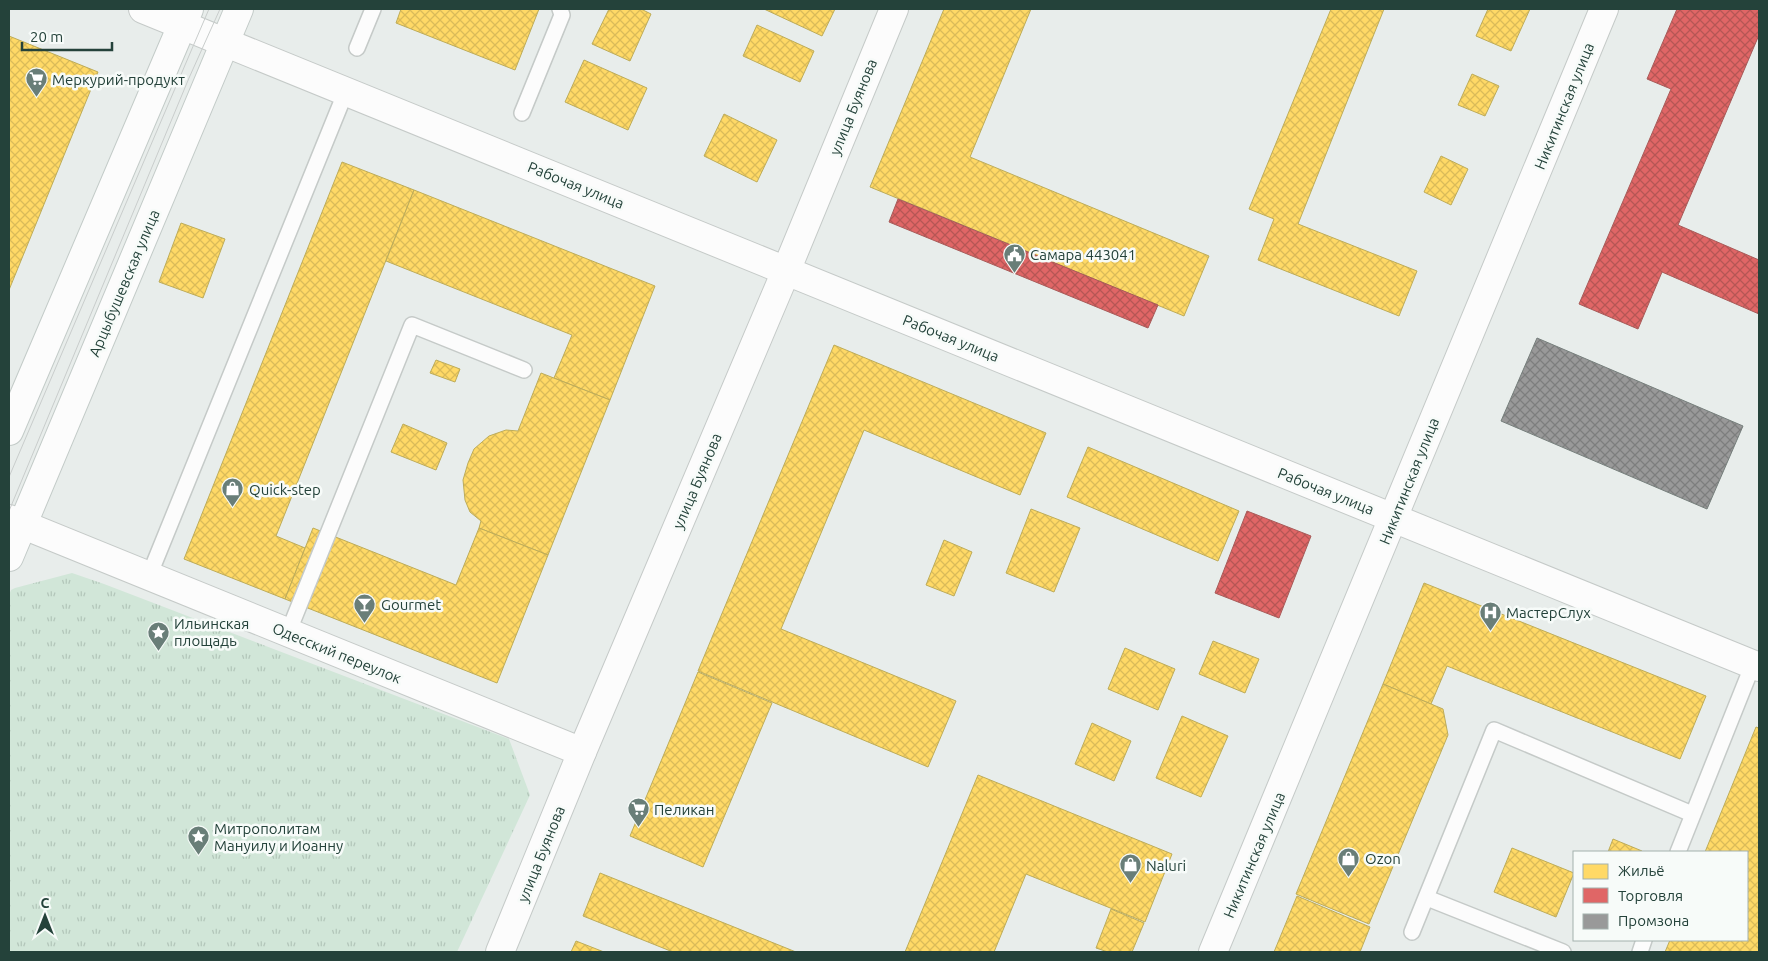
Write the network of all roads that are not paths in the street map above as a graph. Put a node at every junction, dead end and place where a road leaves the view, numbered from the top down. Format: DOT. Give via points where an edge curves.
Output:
graph roads {
  1 [pos="143,9"];
  2 [pos="239,9"];
  3 [pos="373,9"];
  4 [pos="560,9"];
  5 [pos="894,9"];
  6 [pos="1604,9"];
  7 [pos="185,17"];
  8 [pos="225,42"];
  9 [pos="357,48"];
  10 [pos="346,91"];
  11 [pos="522,113"];
  12 [pos="786,271"];
  13 [pos="524,370"];
  14 [pos="9,431"];
  15 [pos="1394,518"];
  16 [pos="15,522"];
  17 [pos="9,557"];
  18 [pos="149,576"];
  19 [pos="288,633"];
  20 [pos="1756,666"];
  21 [pos="582,752"];
  22 [pos="1692,814"];
  23 [pos="1678,851"];
  24 [pos="1427,898"];
  25 [pos="1412,932"];
  26 [pos="500,952"];
  27 [pos="1212,952"];
  28 [pos="1563,952"];
  1 -- 7 [label="street, Рабочая улица"];
  2 -- 8 [label="street, Арцыбушевская улица"];
  3 -- 9 [label="lane"];
  4 -- 11 [label="lane" via="562,15"];
  5 -- 12 [label="street, улица Буянова"];
  6 -- 15 [label="street, Никитинская улица"];
  7 -- 8 [label="street, Рабочая улица"];
  7 -- 14 [label="street"];
  8 -- 10 [label="street, Рабочая улица"];
  8 -- 16 [label="street, Арцыбушевская улица"];
  10 -- 12 [label="street, Рабочая улица"];
  10 -- 18 [label="lane"];
  12 -- 15 [label="street, Рабочая улица"];
  12 -- 21 [label="street, улица Буянова"];
  13 -- 19 [label="lane" via="412,324"];
  15 -- 20 [label="street, Рабочая улица"];
  15 -- 27 [label="street, Никитинская улица"];
  16 -- 17 [label="street, Арцыбушевская улица"];
  16 -- 18 [label="street, Одесский переулок"];
  18 -- 19 [label="street, Одесский переулок"];
  19 -- 21 [label="street, Одесский переулок"];
  20 -- 22 [label="lane"];
  21 -- 26 [label="street, улица Буянова"];
  22 -- 23 [label="lane"];
  22 -- 24 [label="lane" via="1494,730"];
  24 -- 25 [label="lane"];
  24 -- 28 [label="lane"];
}
